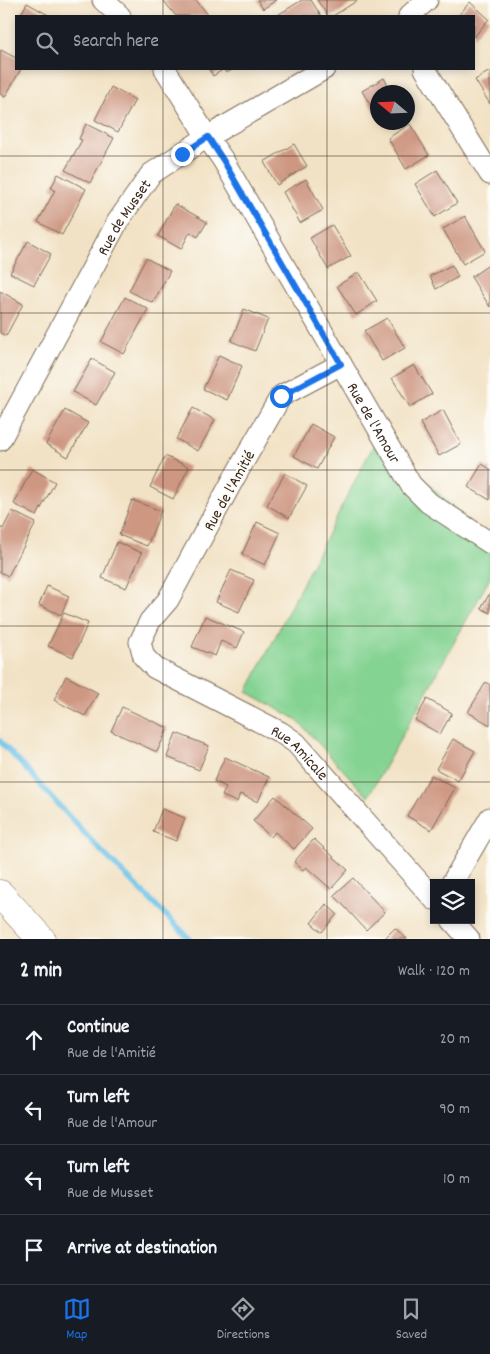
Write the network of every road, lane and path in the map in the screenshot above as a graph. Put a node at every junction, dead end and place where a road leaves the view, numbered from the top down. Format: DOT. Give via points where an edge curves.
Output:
graph roads {
  1 [pos="103,0"];
  2 [pos="427,0"];
  3 [pos="119,15"];
  4 [pos="410,15"];
  5 [pos="166,70"];
  6 [pos="322,70"];
  7 [pos="427,70"];
  8 [pos="208,137"];
  9 [pos="490,174"];
  10 [pos="341,364"];
  11 [pos="0,440"];
  12 [pos="490,543"];
  13 [pos="140,642"];
  14 [pos="490,818"];
  15 [pos="454,879"];
  16 [pos="0,894"];
  17 [pos="430,894"];
  18 [pos="455,924"];
  19 [pos="40,939"];
  20 [pos="468,939"];
  1 -- 3 [label="street"];
  2 -- 4 [label="street"];
  5 -- 8 [label="street, Rue de l'Amour"];
  6 -- 8 [label="street, Rue de Musset"];
  7 -- 9 [label="street"];
  8 -- 10 [label="street, Rue de l'Amour"];
  8 -- 11 [label="street, Rue de Musset" via="151,174 118,221"];
  10 -- 12 [label="street, Rue de l'Amour" via="417,492"];
  10 -- 13 [label="street, Rue de l'Amitié" via="281,396 168,600 150,621"];
  13 -- 17 [label="street, Rue Amicale" via="144,657 155,668 296,743"];
  14 -- 15 [label="street"];
  16 -- 19 [label="highway"];
  18 -- 20 [label="street"];
}
